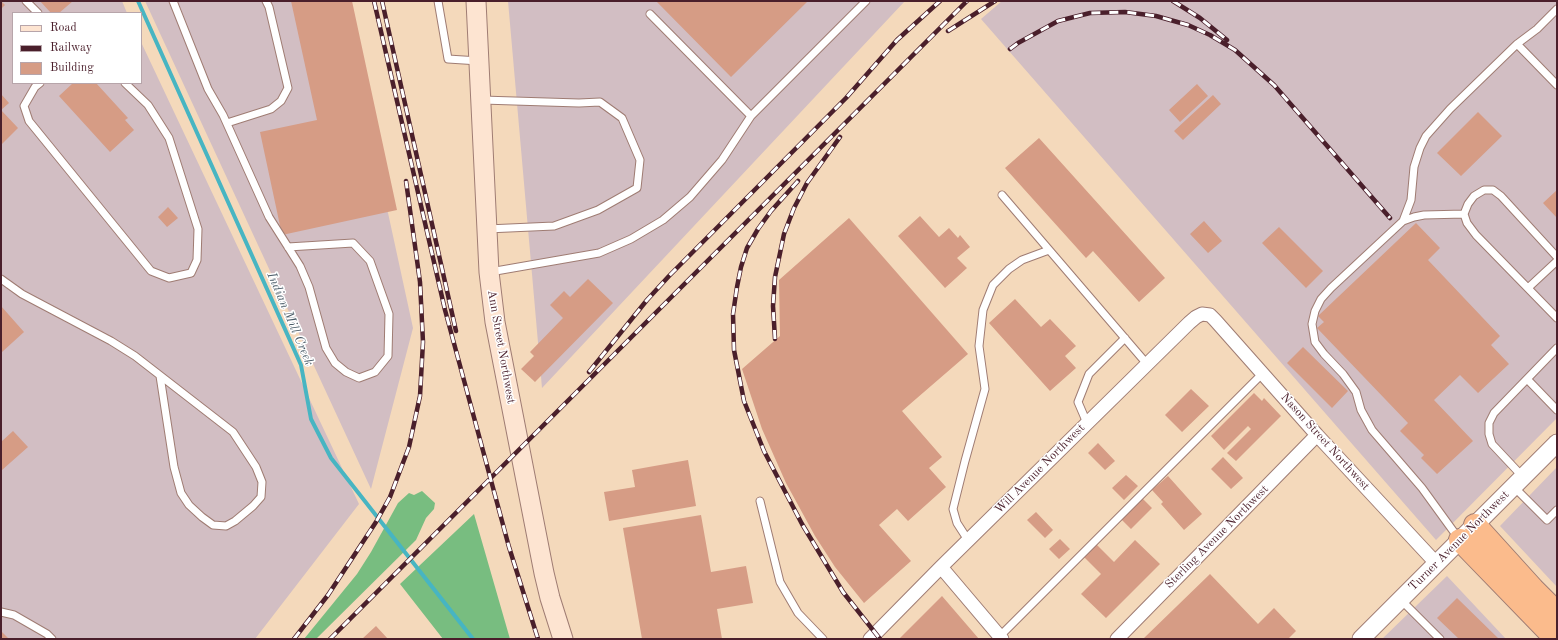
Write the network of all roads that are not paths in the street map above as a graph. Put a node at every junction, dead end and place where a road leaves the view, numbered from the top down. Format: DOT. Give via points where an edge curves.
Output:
graph roads {
  1 [pos="26,1"];
  2 [pos="173,1"];
  3 [pos="266,1"];
  4 [pos="438,1"];
  5 [pos="476,1"];
  6 [pos="866,1"];
  7 [pos="1557,10"];
  8 [pos="37,12"];
  9 [pos="650,14"];
  10 [pos="1517,44"];
  11 [pos="479,61"];
  12 [pos="39,84"];
  13 [pos="126,84"];
  14 [pos="1557,85"];
  15 [pos="481,100"];
  16 [pos="751,116"];
  17 [pos="227,123"];
  18 [pos="1002,195"];
  19 [pos="1464,214"];
  20 [pos="1403,221"];
  21 [pos="487,229"];
  22 [pos="288,247"];
  23 [pos="1049,250"];
  24 [pos="1557,257"];
  25 [pos="1557,261"];
  26 [pos="489,272"];
  27 [pos="1,279"];
  28 [pos="1528,288"];
  29 [pos="1557,318"];
  30 [pos="1215,320"];
  31 [pos="1125,338"];
  32 [pos="1557,348"];
  33 [pos="1147,364"];
  34 [pos="1263,373"];
  35 [pos="160,376"];
  36 [pos="1528,379"];
  37 [pos="1557,410"];
  38 [pos="1087,422"];
  39 [pos="1317,435"];
  40 [pos="1557,443"];
  41 [pos="1518,482"];
  42 [pos="760,501"];
  43 [pos="1557,510"];
  44 [pos="1468,533"];
  45 [pos="968,540"];
  46 [pos="1436,563"];
  47 [pos="941,567"];
  48 [pos="1400,600"];
  49 [pos="1,612"];
  50 [pos="1557,613"];
  51 [pos="1001,638"];
  52 [pos="52,639"];
  53 [pos="563,639"];
  54 [pos="823,639"];
  55 [pos="870,639"];
  56 [pos="1117,639"];
  57 [pos="1361,639"];
  58 [pos="1440,639"];
  59 [pos="1556,639"];
  1 -- 8 [label="lane"];
  2 -- 17 [label="lane" via="208,88"];
  3 -- 17 [label="lane" via="270,7 288,88 281,101 271,109"];
  4 -- 11 [label="lane" via="448,59"];
  5 -- 11 [label="main road, Ann Street Northwest"];
  6 -- 16 [label="lane"];
  7 -- 10 [label="lane"];
  9 -- 16 [label="lane"];
  10 -- 14 [label="lane"];
  10 -- 20 [label="lane" via="1426,136 1414,167 1411,200"];
  11 -- 15 [label="main road, Ann Street Northwest"];
  12 -- 13 [label="lane" via="24,106 29,121 151,271 169,278 190,273 197,260 198,229 169,138 148,105"];
  15 -- 21 [label="main road, Ann Street Northwest"];
  15 -- 21 [label="lane" via="600,102 622,118 640,160 637,188 598,210 554,226"];
  16 -- 26 [label="lane" via="722,160 690,196 663,220 631,239 599,253"];
  17 -- 22 [label="lane" via="269,217"];
  18 -- 23 [label="lane"];
  19 -- 20 [label="lane" via="1414,217"];
  19 -- 24 [label="lane" via="1474,196 1484,190 1493,190"];
  19 -- 28 [label="lane" via="1476,235"];
  20 -- 44 [label="lane" via="1321,299 1312,324 1315,342 1356,392 1361,410 1372,430 1422,488"];
  21 -- 26 [label="main road, Ann Street Northwest"];
  22 -- 22 [label="lane" via="310,287 326,348 336,363 346,372 359,378 375,372 388,356 389,314 370,261 353,243"];
  23 -- 31 [label="lane"];
  23 -- 45 [label="lane" via="1022,260 1009,269 993,285 983,310 979,346 985,389 954,509 957,522"];
  25 -- 28 [label="lane"];
  26 -- 53 [label="main road, Ann Street Northwest" via="495,322 544,572"];
  27 -- 35 [label="lane" via="22,294 111,341"];
  28 -- 29 [label="lane"];
  30 -- 33 [label="street, Will Avenue Northwest" via="1202,314 1196,317"];
  30 -- 34 [label="street, Nason Street Northwest"];
  31 -- 33 [label="lane"];
  31 -- 38 [label="lane" via="1089,374 1078,402"];
  32 -- 36 [label="lane"];
  33 -- 38 [label="street, Will Avenue Northwest"];
  34 -- 39 [label="street, Nason Street Northwest"];
  34 -- 51 [label="lane"];
  35 -- 35 [label="lane" via="233,432 256,467 262,482 260,497 253,506 226,526 213,525 202,517 181,493 174,467"];
  36 -- 37 [label="lane"];
  36 -- 41 [label="lane" via="1494,413 1489,423 1492,444"];
  38 -- 45 [label="street, Will Avenue Northwest"];
  39 -- 46 [label="street, Nason Street Northwest"];
  39 -- 56 [label="street, Sterling Avenue Northwest"];
  40 -- 41 [label="street, Turner Avenue Northwest"];
  41 -- 43 [label="lane" via="1547,520"];
  41 -- 44 [label="street, Turner Avenue Northwest"];
  42 -- 54 [label="lane" via="780,582 798,612"];
  44 -- 46 [label="street, Turner Avenue Northwest"];
  44 -- 50 [label="highway"];
  44 -- 59 [label="highway"];
  45 -- 47 [label="street, Will Avenue Northwest"];
  46 -- 48 [label="street, Turner Avenue Northwest"];
  47 -- 51 [label="street"];
  47 -- 55 [label="street, Will Avenue Northwest"];
  48 -- 57 [label="street, Turner Avenue Northwest"];
  48 -- 58 [label="lane"];
  49 -- 52 [label="lane" via="14,615"];
}
